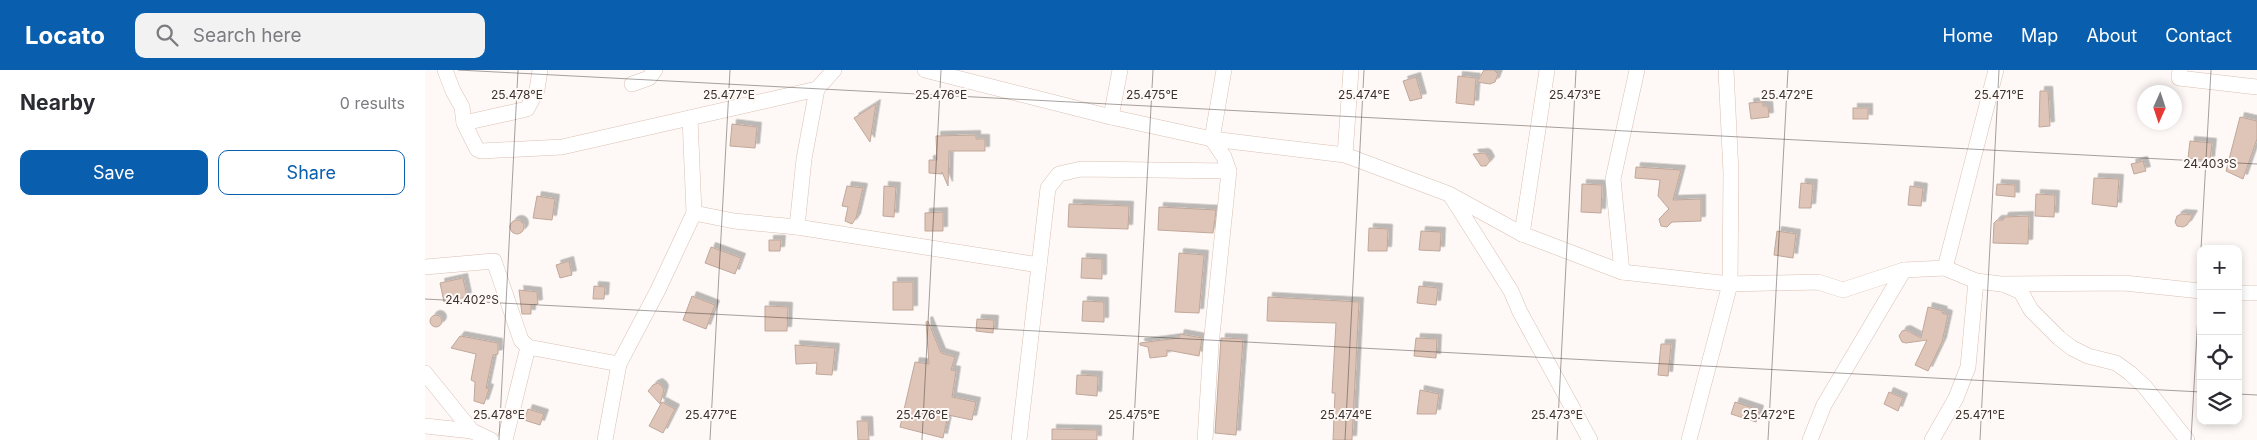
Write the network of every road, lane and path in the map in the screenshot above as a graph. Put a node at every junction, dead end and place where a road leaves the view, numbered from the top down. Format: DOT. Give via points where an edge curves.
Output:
graph roads {
  1 [pos="445,70"];
  2 [pos="540,70"];
  3 [pos="655,70"];
  4 [pos="834,70"];
  5 [pos="925,70"];
  6 [pos="1120,70"];
  7 [pos="1224,70"];
  8 [pos="1351,70"];
  9 [pos="1547,70"];
  10 [pos="1637,70"];
  11 [pos="1726,70"];
  12 [pos="1996,70"];
  13 [pos="2176,73"];
  14 [pos="631,84"];
  15 [pos="2257,87"];
  16 [pos="817,89"];
  17 [pos="1111,117"];
  18 [pos="690,118"];
  19 [pos="463,123"];
  20 [pos="1212,139"];
  21 [pos="1345,155"];
  22 [pos="1229,170"];
  23 [pos="1449,194"];
  24 [pos="694,213"];
  25 [pos="797,227"];
  26 [pos="1522,234"];
  27 [pos="1039,265"];
  28 [pos="425,267"];
  29 [pos="1945,268"];
  30 [pos="1904,270"];
  31 [pos="1622,272"];
  32 [pos="1976,281"];
  33 [pos="1730,284"];
  34 [pos="2001,284"];
  35 [pos="2197,291"];
  36 [pos="2242,293"];
  37 [pos="2257,294"];
  38 [pos="528,347"];
  39 [pos="619,364"];
  40 [pos="425,373"];
  41 [pos="425,426"];
  42 [pos="472,432"];
  43 [pos="491,440"];
  44 [pos="505,440"];
  45 [pos="605,440"];
  46 [pos="1019,440"];
  47 [pos="1205,440"];
  48 [pos="1591,440"];
  49 [pos="1689,440"];
  50 [pos="1810,440"];
  51 [pos="1932,440"];
  52 [pos="2187,440"];
  1 -- 19 [label="street" via="463,107"];
  2 -- 19 [label="street" via="537,90 527,110"];
  3 -- 14 [label="street" via="649,78"];
  4 -- 16 [label="street"];
  5 -- 17 [label="street"];
  6 -- 17 [label="street"];
  7 -- 20 [label="street"];
  8 -- 21 [label="street"];
  9 -- 26 [label="street"];
  10 -- 31 [label="street" via="1613,179"];
  11 -- 33 [label="street" via="1731,173"];
  12 -- 29 [label="street"];
  13 -- 15 [label="street"];
  16 -- 18 [label="street"];
  16 -- 25 [label="street" via="804,159"];
  17 -- 20 [label="street"];
  18 -- 19 [label="street" via="562,147 481,151"];
  18 -- 24 [label="street"];
  20 -- 21 [label="street"];
  20 -- 22 [label="street"];
  21 -- 23 [label="street"];
  22 -- 27 [label="street" via="1081,170 1059,174 1045,195"];
  22 -- 47 [label="street"];
  23 -- 26 [label="street"];
  23 -- 48 [label="street" via="1511,291"];
  24 -- 25 [label="street" via="734,221"];
  24 -- 39 [label="street"];
  25 -- 27 [label="street"];
  26 -- 31 [label="street"];
  27 -- 46 [label="street"];
  28 -- 38 [label="street" via="494,261 521,340"];
  29 -- 30 [label="street"];
  29 -- 32 [label="street"];
  30 -- 33 [label="street" via="1843,290 1817,282"];
  30 -- 50 [label="street" via="1824,405"];
  31 -- 33 [label="street"];
  32 -- 34 [label="street"];
  32 -- 51 [label="street" via="1967,367 1956,398"];
  33 -- 49 [label="street"];
  34 -- 35 [label="street" via="2124,283"];
  34 -- 52 [label="street" via="2021,292 2031,310 2072,348 2116,364 2130,373 2145,386"];
  36 -- 37 [label="street"];
  38 -- 39 [label="street"];
  38 -- 44 [label="street"];
  39 -- 45 [label="street"];
  40 -- 42 [label="street"];
  41 -- 42 [label="street"];
  42 -- 43 [label="street"];
}
